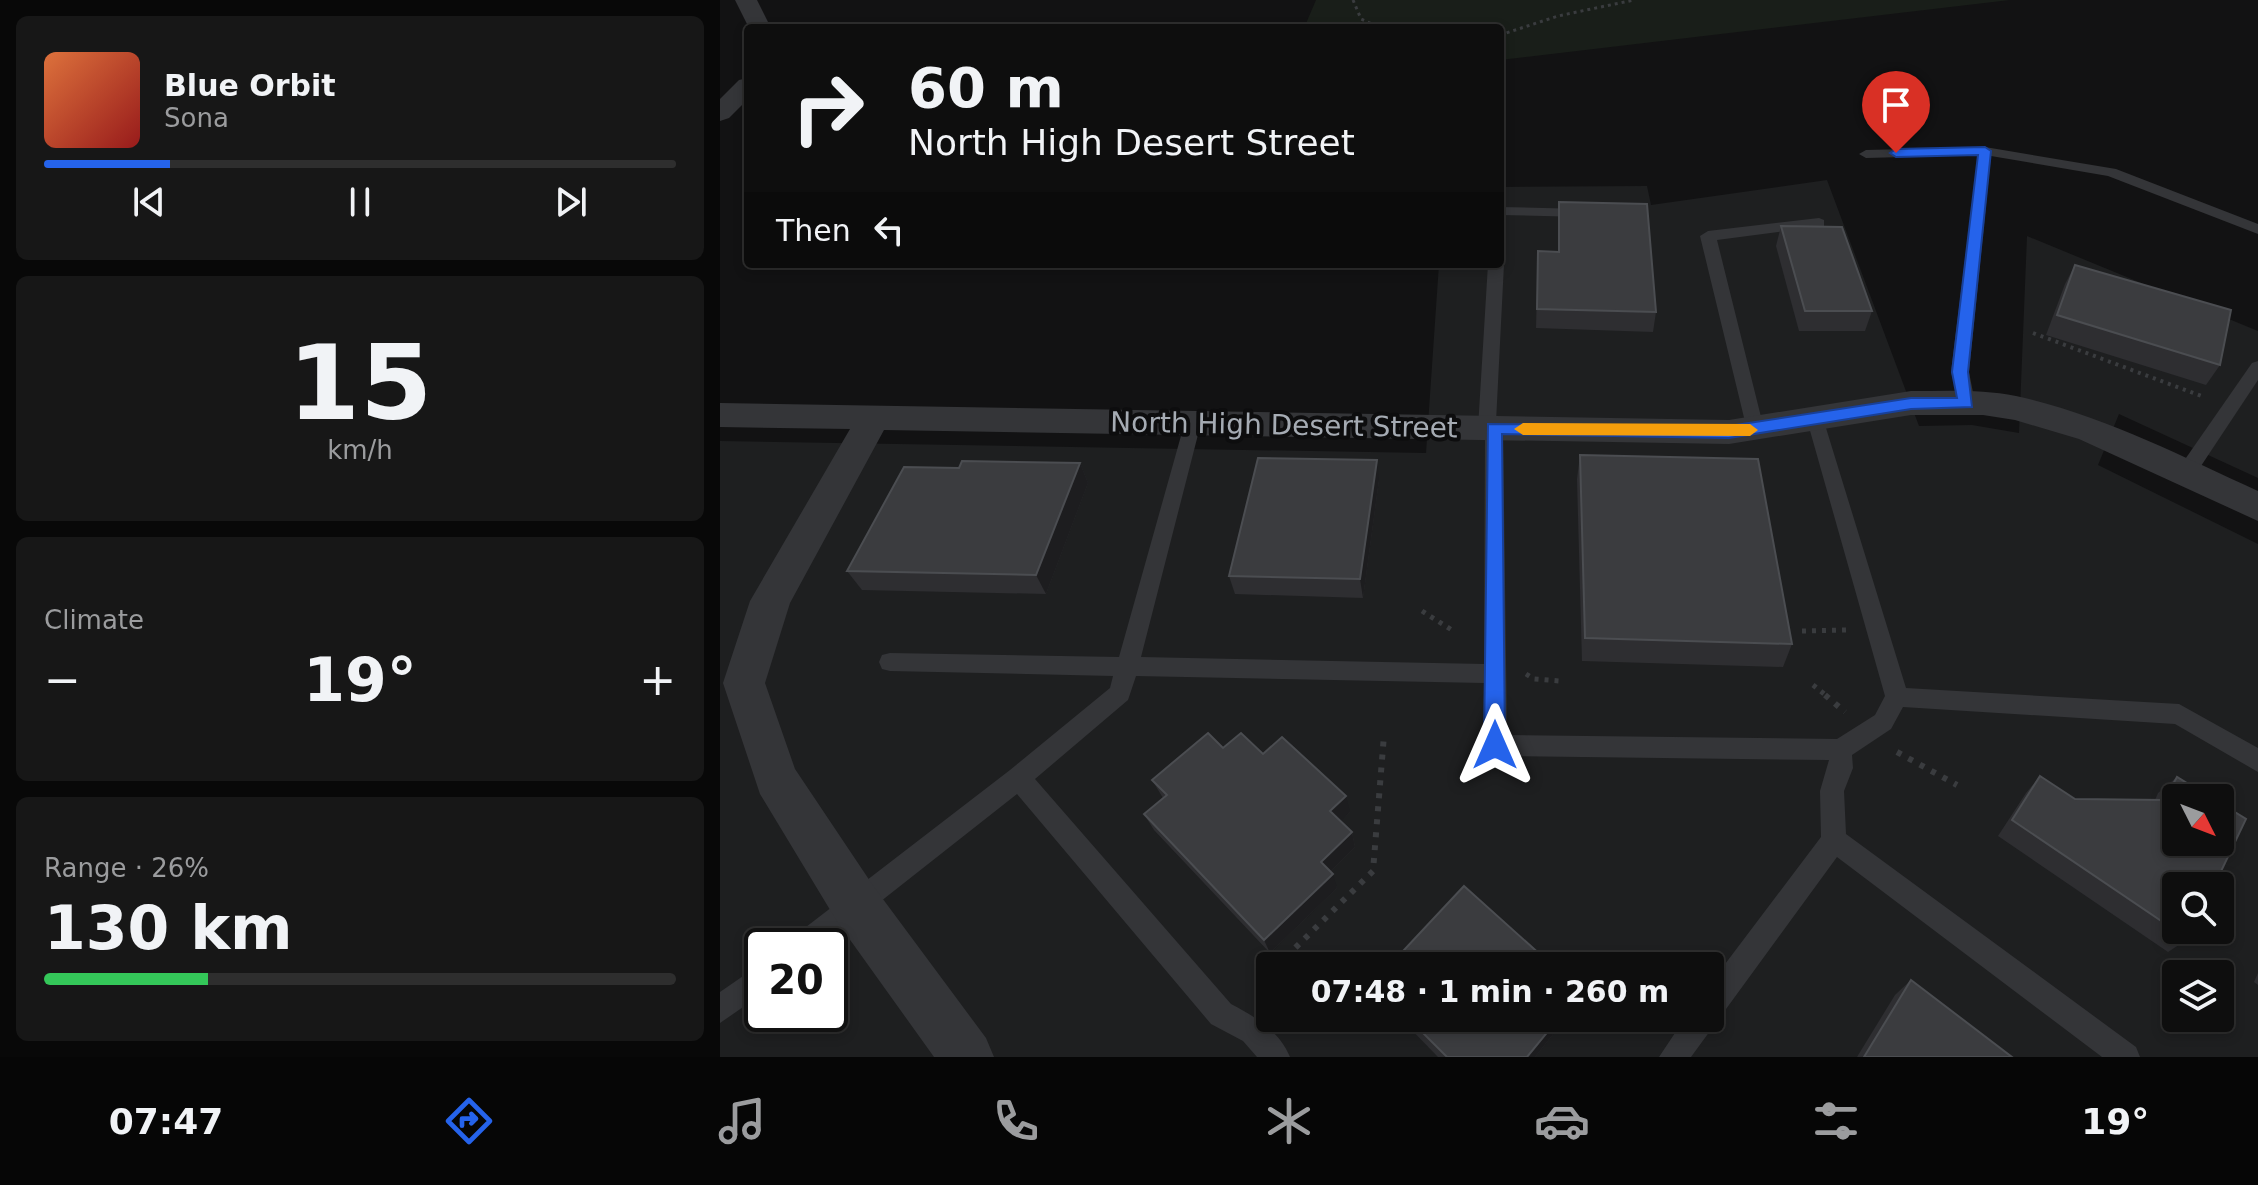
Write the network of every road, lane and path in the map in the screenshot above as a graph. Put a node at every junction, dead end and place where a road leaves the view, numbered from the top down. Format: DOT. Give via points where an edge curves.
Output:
graph roads {
  1 [pos="746,0"];
  2 [pos="1353,0"];
  3 [pos="1634,0"];
  4 [pos="758,24"];
  5 [pos="1372,24"];
  6 [pos="1504,34"];
  7 [pos="744,89"];
  8 [pos="720,113"];
  9 [pos="1985,151"];
  10 [pos="1866,154"];
  11 [pos="1504,211"];
  12 [pos="1594,213"];
  13 [pos="1819,223"];
  14 [pos="2258,229"];
  15 [pos="1496,268"];
  16 [pos="2033,333"];
  17 [pos="2258,367"];
  18 [pos="2215,402"];
  19 [pos="1966,403"];
  20 [pos="720,415"];
  21 [pos="873,419"];
  22 [pos="1816,420"];
  23 [pos="1192,423"];
  24 [pos="1490,428"];
  25 [pos="1755,429"];
  26 [pos="2186,473"];
  27 [pos="2258,507"];
  28 [pos="1422,611"];
  29 [pos="1848,630"];
  30 [pos="1802,631"];
  31 [pos="1455,632"];
  32 [pos="890,662"];
  33 [pos="1127,665"];
  34 [pos="1505,671"];
  35 [pos="1560,681"];
  36 [pos="1813,685"];
  37 [pos="1897,697"];
  38 [pos="1846,713"];
  39 [pos="1384,735"];
  40 [pos="1840,750"];
  41 [pos="1897,752"];
  42 [pos="2258,761"];
  43 [pos="1019,778"];
  44 [pos="1957,785"];
  45 [pos="1834,840"];
  46 [pos="856,905"];
  47 [pos="826,928"];
  48 [pos="1291,952"];
  49 [pos="1724,988"];
  50 [pos="744,991"];
  51 [pos="720,1009"];
  52 [pos="1692,1032"];
  53 [pos="967,1057"];
  54 [pos="1276,1057"];
  55 [pos="1673,1057"];
  56 [pos="2126,1057"];
  1 -- 4 [label="street"];
  2 -- 5 [label="path" via="1359,18"];
  3 -- 6 [label="path"];
  7 -- 8 [label="street"];
  9 -- 10 [label="lane"];
  9 -- 14 [label="lane" via="2111,172"];
  9 -- 19 [label="lane" via="1960,372"];
  11 -- 12 [label="lane"];
  13 -- 25 [label="lane" via="1708,236"];
  15 -- 24 [label="lane"];
  16 -- 18 [label="path"];
  17 -- 26 [label="lane"];
  19 -- 22 [label="street, North High Desert Street" via="1911,403"];
  19 -- 26 [label="street, North High Desert Street" via="2016,408 2091,430"];
  20 -- 21 [label="street, North High Desert Street"];
  21 -- 23 [label="street, North High Desert Street"];
  21 -- 46 [label="street" via="770,601 744,683 776,779"];
  22 -- 25 [label="street, North High Desert Street"];
  22 -- 37 [label="lane"];
  23 -- 24 [label="street, North High Desert Street"];
  23 -- 33 [label="lane"];
  24 -- 25 [label="street, North High Desert Street"];
  24 -- 34 [label="lane"];
  26 -- 27 [label="street, North High Desert Street"];
  28 -- 31 [label="path"];
  29 -- 30 [label="path"];
  32 -- 33 [label="lane"];
  33 -- 34 [label="lane"];
  33 -- 43 [label="lane" via="1120,693"];
  34 -- 35 [label="path"];
  34 -- 40 [label="lane" via="1495,745"];
  36 -- 38 [label="path"];
  37 -- 40 [label="lane" via="1883,722"];
  37 -- 42 [label="lane" via="2179,714"];
  39 -- 48 [label="path" via="1373,871"];
  40 -- 45 [label="lane" via="1841,768 1832,791"];
  41 -- 44 [label="path"];
  43 -- 46 [label="lane"];
  43 -- 54 [label="lane" via="1221,1014 1253,1031"];
  45 -- 49 [label="lane"];
  45 -- 56 [label="lane"];
  46 -- 47 [label="lane"];
  46 -- 53 [label="street"];
  50 -- 51 [label="lane"];
  52 -- 55 [label="lane"];
}
